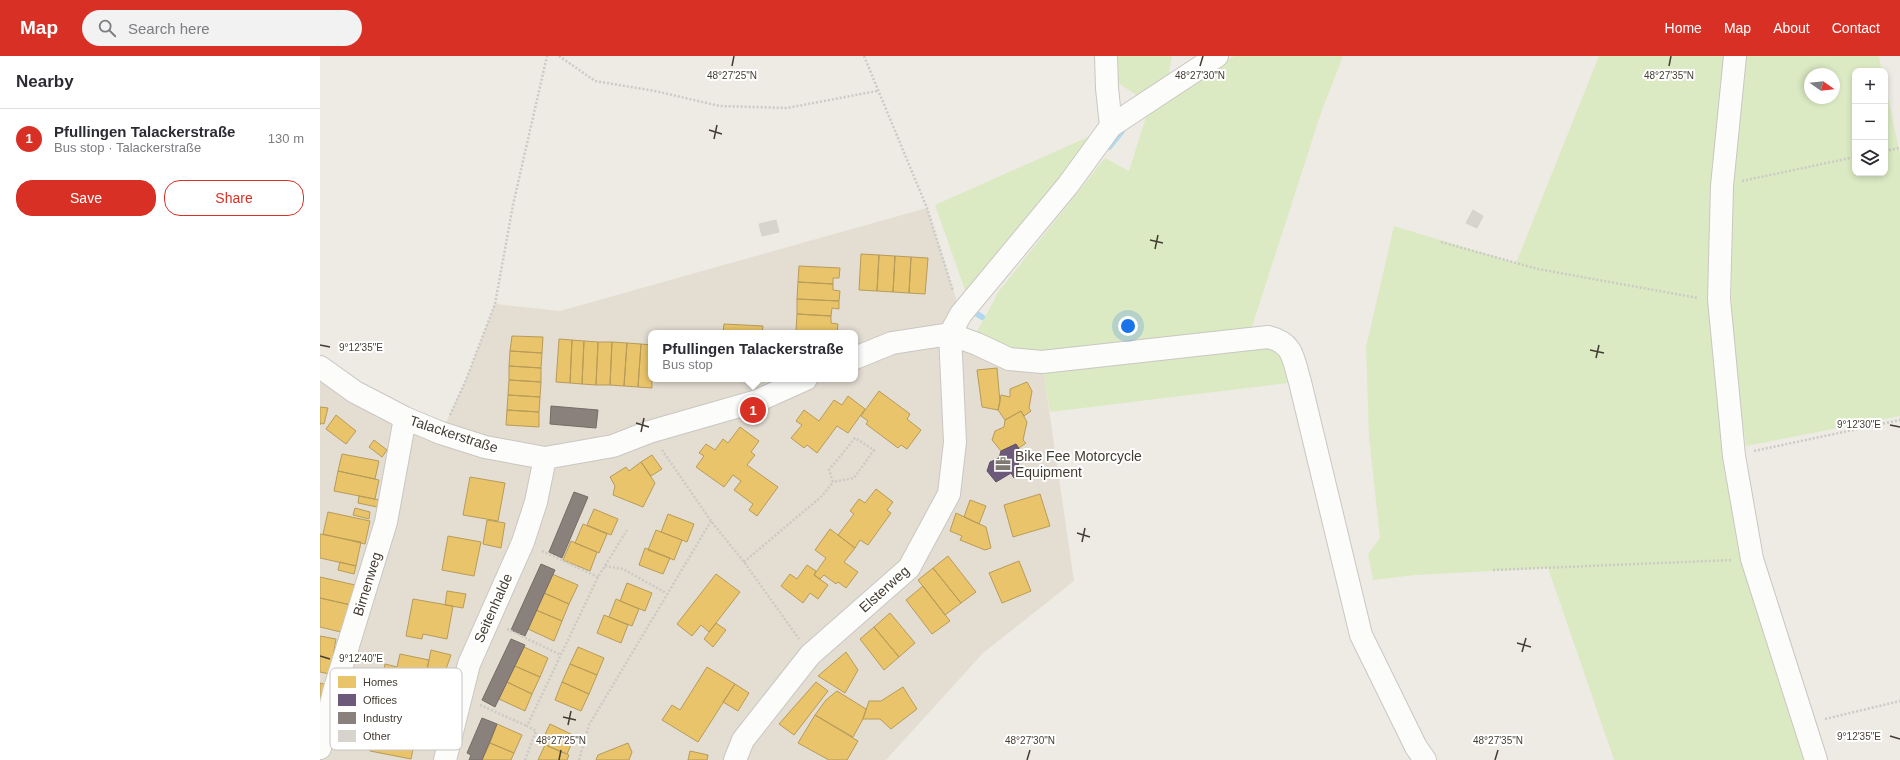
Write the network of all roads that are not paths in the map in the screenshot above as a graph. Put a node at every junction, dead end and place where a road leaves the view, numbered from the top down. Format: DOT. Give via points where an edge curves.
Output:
graph roads {
  1 [pos="1106,56"];
  2 [pos="1217,56"];
  3 [pos="1735,56"];
  4 [pos="1111,126"];
  5 [pos="950,334"];
  6 [pos="858,357"];
  7 [pos="320,367"];
  8 [pos="799,382"];
  9 [pos="405,418"];
  10 [pos="545,458"];
  11 [pos="342,668"];
  12 [pos="462,689"];
  13 [pos="330,710"];
  14 [pos="320,748"];
  15 [pos="447,750"];
  16 [pos="445,760"];
  17 [pos="735,760"];
  18 [pos="1425,760"];
  19 [pos="1816,760"];
  1 -- 4 [label="street"];
  2 -- 4 [label="street"];
  3 -- 19 [label="street" via="1722,186 1719,299 1734,456 1752,559"];
  4 -- 5 [label="street" via="1068,185 961,314"];
  5 -- 6 [label="street" via="892,343"];
  5 -- 17 [label="street, Elsterweg" via="955,442 948,494 910,568 810,655 743,740"];
  5 -- 18 [label="street" via="1009,359 1042,362 1268,337 1280,339 1290,349 1300,382 1361,635 1416,747"];
  7 -- 9 [label="street, Talackerstraße" via="355,392"];
  8 -- 10 [label="street, Talackerstraße" via="757,401 649,432 613,446"];
  9 -- 10 [label="street, Talackerstraße" via="485,447"];
  9 -- 11 [label="street, Birnenweg" via="386,522"];
  10 -- 12 [label="street, Seitenhalde" via="536,502 523,542 469,664"];
  13 -- 14 [label="street, Birnenweg"];
  15 -- 16 [label="street, Seitenhalde"];
}
